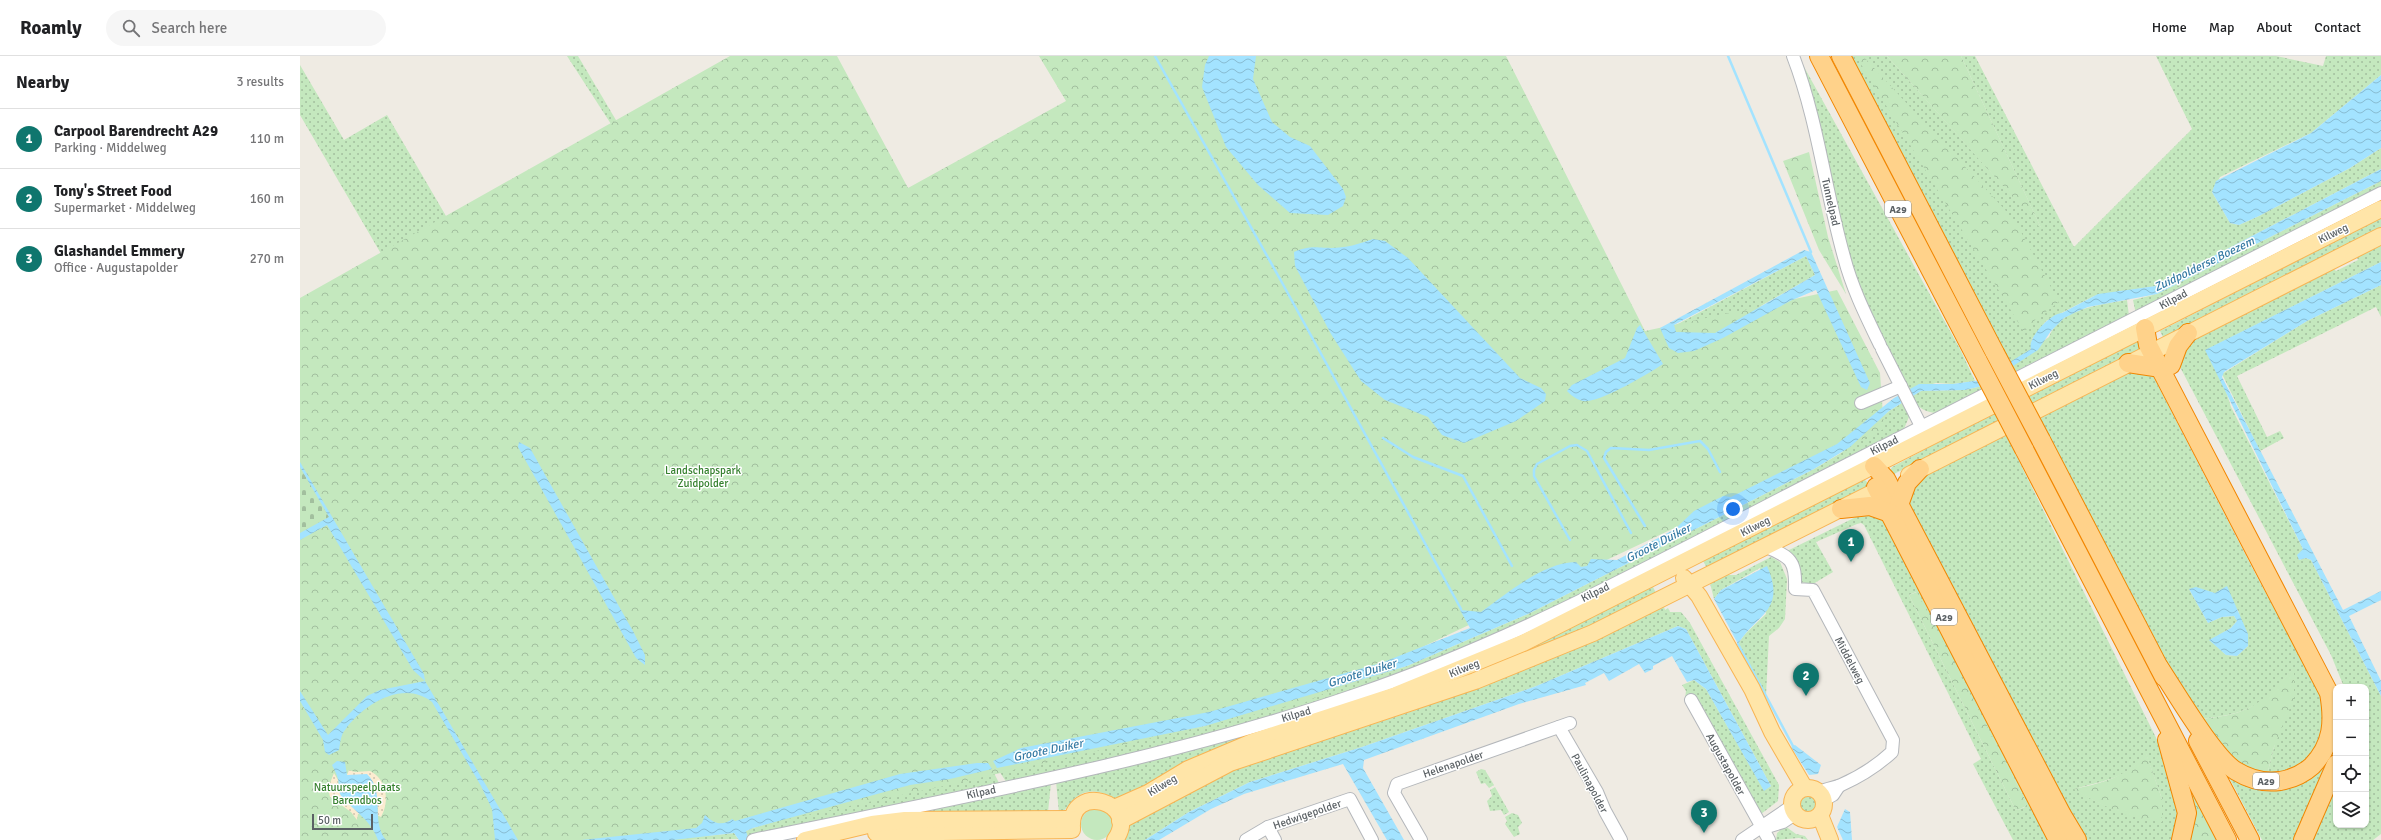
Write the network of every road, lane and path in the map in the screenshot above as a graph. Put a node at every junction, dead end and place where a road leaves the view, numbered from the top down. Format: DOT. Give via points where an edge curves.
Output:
graph roads {
  1 [pos="1793,56"];
  2 [pos="1819,56"];
  3 [pos="1841,56"];
  4 [pos="2381,193"];
  5 [pos="2381,209"];
  6 [pos="2381,236"];
  7 [pos="2145,328"];
  8 [pos="2188,333"];
  9 [pos="2156,349"];
  10 [pos="2128,363"];
  11 [pos="2166,367"];
  12 [pos="1904,393"];
  13 [pos="1861,403"];
  14 [pos="1921,426"];
  15 [pos="1874,466"];
  16 [pos="1920,469"];
  17 [pos="1883,488"];
  18 [pos="1841,509"];
  19 [pos="1894,509"];
  20 [pos="1766,547"];
  21 [pos="1678,566"];
  22 [pos="1689,586"];
  23 [pos="2159,667"];
  24 [pos="2336,684"];
  25 [pos="1691,700"];
  26 [pos="2161,712"];
  27 [pos="1565,725"];
  28 [pos="2333,771"];
  29 [pos="1801,789"];
  30 [pos="1819,807"];
  31 [pos="1794,810"];
  32 [pos="1117,815"];
  33 [pos="1268,827"];
  34 [pos="1762,828"];
  35 [pos="1074,830"];
  36 [pos="812,838"];
  37 [pos="753,840"];
  38 [pos="1115,840"];
  39 [pos="1246,840"];
  40 [pos="1275,840"];
  41 [pos="1372,840"];
  42 [pos="1421,840"];
  43 [pos="1621,840"];
  44 [pos="1742,840"];
  45 [pos="1769,840"];
  46 [pos="1823,840"];
  47 [pos="1830,840"];
  48 [pos="2058,840"];
  49 [pos="2077,840"];
  50 [pos="2181,840"];
  51 [pos="2227,840"];
  52 [pos="2250,840"];
  53 [pos="2303,840"];
  1 -- 12 [label="street, Tunnelpad" via="1809,103 1844,258 1855,290"];
  2 -- 26 [label="highway, A29, bridge"];
  3 -- 23 [label="highway, A29, bridge"];
  4 -- 14 [label="street, Kilpad"];
  5 -- 7 [label="main road, Kilweg"];
  6 -- 8 [label="main road, Kilweg"];
  7 -- 9 [label="highway, A29"];
  7 -- 15 [label="main road, Kilweg"];
  8 -- 9 [label="main road, Kilweg"];
  8 -- 11 [label="highway"];
  9 -- 10 [label="main road, Kilweg"];
  9 -- 11 [label="highway, A29"];
  10 -- 11 [label="highway"];
  10 -- 16 [label="main road, Kilweg"];
  11 -- 23 [label="highway, A29" via="2329,693 2333,716 2331,735 2322,755 2308,770 2291,779 2255,780 2235,770 2218,753"];
  11 -- 24 [label="highway, A29"];
  12 -- 13 [label="street"];
  12 -- 14 [label="street, Tunnelpad"];
  14 -- 37 [label="street, Kilpad" via="1656,563 1527,626 1473,650 1356,695 1260,725 1119,761"];
  15 -- 17 [label="highway, A29"];
  15 -- 21 [label="main road, Kilweg"];
  16 -- 17 [label="main road, Kilweg"];
  16 -- 19 [label="highway" via="1907,483"];
  17 -- 18 [label="main road, Kilweg"];
  17 -- 19 [label="highway, A29"];
  18 -- 19 [label="highway" via="1870,506"];
  18 -- 20 [label="main road, Kilweg"];
  19 -- 48 [label="highway, A29"];
  19 -- 49 [label="highway, A29"];
  20 -- 22 [label="main road, Kilweg"];
  20 -- 30 [label="street, Middelweg" via="1785,555 1792,563 1795,571 1795,589 1813,590 1893,740 1892,752 1883,761"];
  21 -- 22 [label="main road"];
  21 -- 32 [label="main road, Kilweg" via="1530,640 1472,665 1396,695 1252,742 1188,769"];
  22 -- 29 [label="main road" via="1698,596 1752,689"];
  22 -- 32 [label="main road, Kilweg" via="1593,633 1474,681 1230,764"];
  23 -- 52 [label="highway, A29"];
  25 -- 34 [label="street, Augustapolder"];
  26 -- 50 [label="highway, A29" via="2187,813"];
  26 -- 51 [label="highway, A29"];
  27 -- 42 [label="street, Helenapolder" via="1397,784 1394,793"];
  27 -- 43 [label="street, Paulinapolder" via="1604,811"];
  28 -- 53 [label="highway"];
  29 -- 30 [label="main road" via="1815,788"];
  29 -- 31 [label="main road" via="1792,801"];
  30 -- 31 [label="main road" via="1805,820"];
  30 -- 46 [label="main road"];
  30 -- 47 [label="main road"];
  31 -- 34 [label="street"];
  32 -- 35 [label="main road" via="1106,802 1090,801 1077,809"];
  32 -- 38 [label="main road" via="1119,833"];
  33 -- 39 [label="street, Hedwigepolder"];
  33 -- 40 [label="street"];
  33 -- 41 [label="street, Hedwigepolder" via="1350,799"];
  34 -- 44 [label="street"];
  34 -- 45 [label="street, Augustapolder"];
  35 -- 36 [label="main road" via="853,833"];
}
